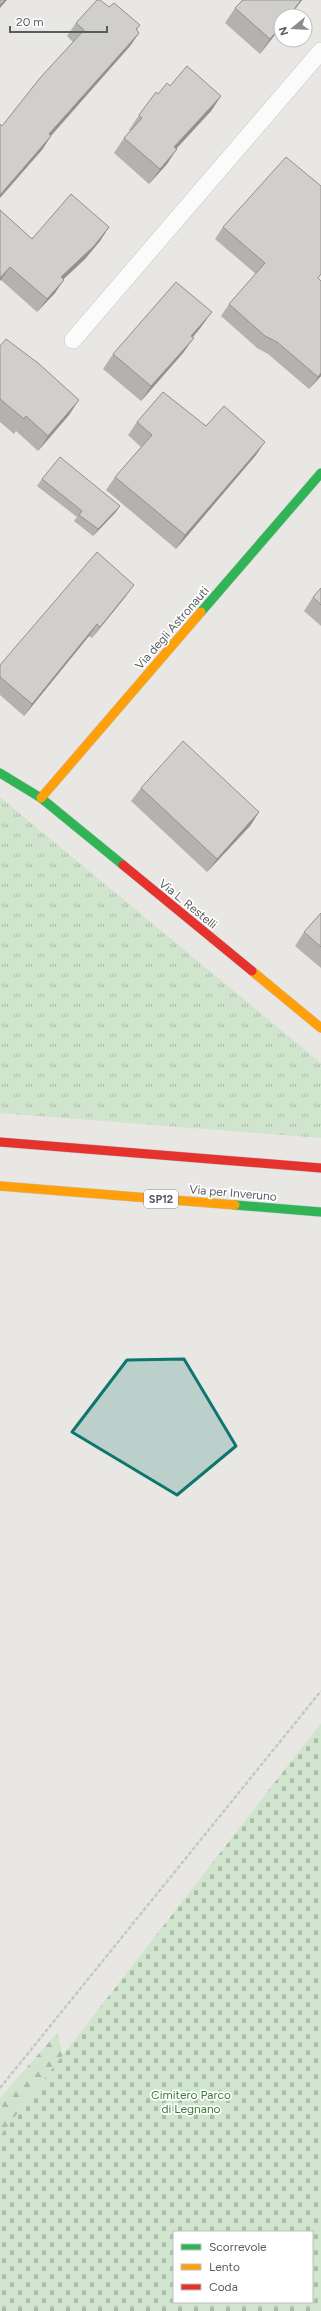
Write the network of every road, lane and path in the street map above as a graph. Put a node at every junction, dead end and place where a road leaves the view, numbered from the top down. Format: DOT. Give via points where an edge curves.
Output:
graph roads {
  1 [pos="321,51"];
  2 [pos="73,340"];
  3 [pos="321,473"];
  4 [pos="0,773"];
  5 [pos="41,798"];
  6 [pos="321,1028"];
  7 [pos="0,1142"];
  8 [pos="321,1168"];
  9 [pos="0,1186"];
  10 [pos="321,1212"];
  11 [pos="321,1691"];
  12 [pos="0,2088"];
  1 -- 2 [label="lane"];
  3 -- 5 [label="street, Via degli Astronauti"];
  4 -- 5 [label="street, Via L. Restelli"];
  5 -- 6 [label="street, Via L. Restelli"];
  7 -- 8 [label="street"];
  9 -- 10 [label="street, Via per Inveruno / SP12"];
  11 -- 12 [label="path"];
}
